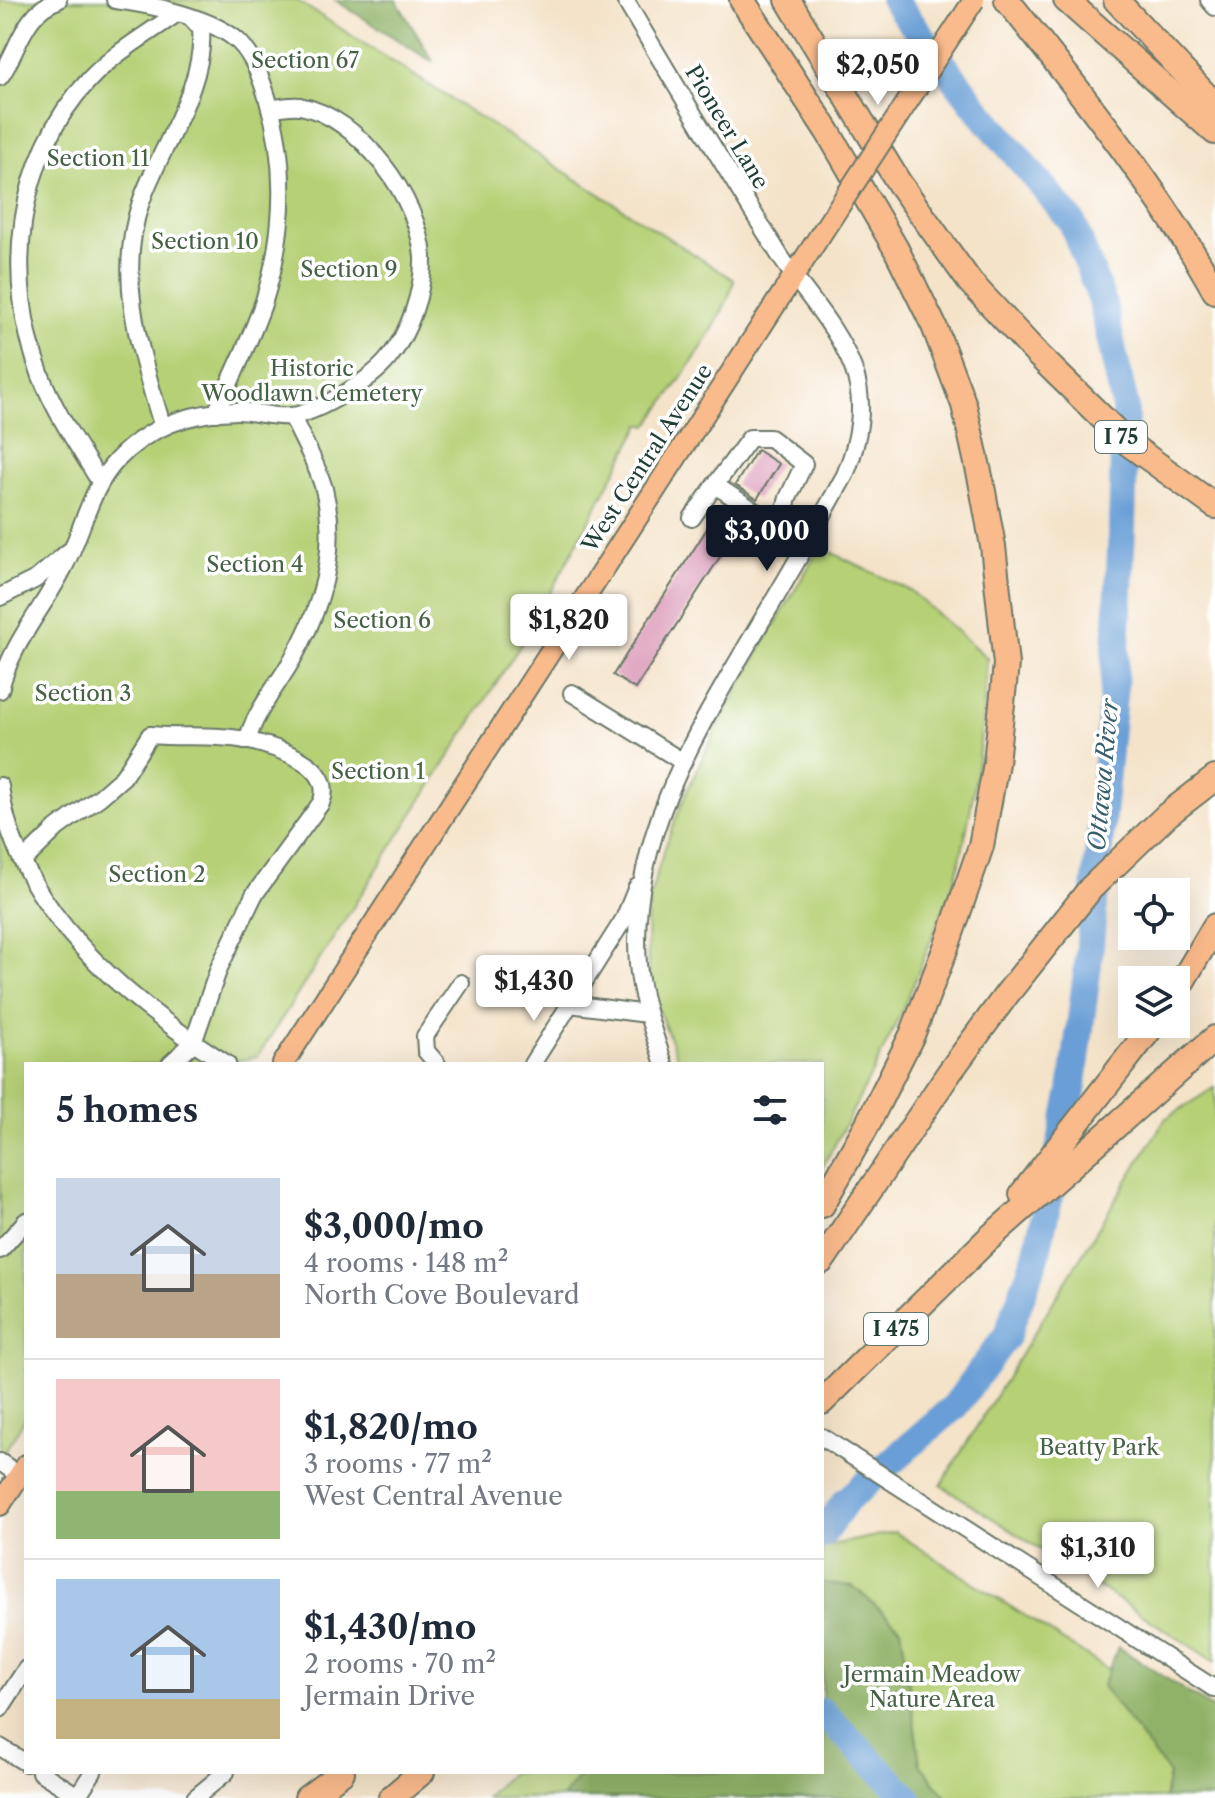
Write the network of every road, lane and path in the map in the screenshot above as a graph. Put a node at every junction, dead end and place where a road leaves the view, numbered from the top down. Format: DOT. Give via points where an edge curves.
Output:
graph roads {
  1 [pos="58,0"];
  2 [pos="115,0"];
  3 [pos="625,0"];
  4 [pos="742,0"];
  5 [pos="788,0"];
  6 [pos="974,0"];
  7 [pos="1007,0"];
  8 [pos="1066,0"];
  9 [pos="1116,0"];
  10 [pos="1209,0"];
  11 [pos="1215,7"];
  12 [pos="184,17"];
  13 [pos="0,77"];
  14 [pos="1215,105"];
  15 [pos="270,109"];
  16 [pos="1215,132"];
  17 [pos="793,276"];
  18 [pos="1215,291"];
  19 [pos="216,413"];
  20 [pos="292,416"];
  21 [pos="162,425"];
  22 [pos="100,482"];
  23 [pos="715,485"];
  24 [pos="1215,506"];
  25 [pos="692,518"];
  26 [pos="780,528"];
  27 [pos="79,535"];
  28 [pos="806,545"];
  29 [pos="0,597"];
  30 [pos="1,677"];
  31 [pos="572,693"];
  32 [pos="247,741"];
  33 [pos="683,762"];
  34 [pos="1215,778"];
  35 [pos="0,786"];
  36 [pos="23,861"];
  37 [pos="646,863"];
  38 [pos="1215,926"];
  39 [pos="1190,968"];
  40 [pos="461,983"];
  41 [pos="570,1004"];
  42 [pos="647,1014"];
  43 [pos="1143,1038"];
  44 [pos="1215,1038"];
  45 [pos="193,1043"];
  46 [pos="172,1062"];
  47 [pos="224,1062"];
  48 [pos="284,1062"];
  49 [pos="435,1062"];
  50 [pos="533,1062"];
  51 [pos="663,1062"];
  52 [pos="824,1201"];
  53 [pos="24,1223"];
  54 [pos="979,1247"];
  55 [pos="0,1250"];
  56 [pos="824,1258"];
  57 [pos="824,1400"];
  58 [pos="824,1438"];
  59 [pos="0,1462"];
  60 [pos="22,1470"];
  61 [pos="0,1505"];
  62 [pos="24,1672"];
  63 [pos="1215,1689"];
  64 [pos="0,1709"];
  65 [pos="0,1747"];
  66 [pos="24,1762"];
  67 [pos="43,1774"];
  68 [pos="92,1774"];
  69 [pos="224,1774"];
  70 [pos="339,1774"];
  71 [pos="420,1774"];
  72 [pos="78,1797"];
  73 [pos="195,1798"];
  74 [pos="307,1798"];
  75 [pos="391,1798"];
  1 -- 13 [label="street" via="32,17"];
  2 -- 12 [label="street"];
  3 -- 17 [label="street, Pioneer Lane"];
  4 -- 52 [label="highway" via="828,132 934,326 964,405 981,481 1006,664 981,846 953,929 912,1035"];
  5 -- 24 [label="highway, I 75" via="899,183 970,282 1129,444"];
  6 -- 17 [label="main road, West Central Avenue, bridge"];
  7 -- 18 [label="highway" via="1133,164"];
  8 -- 16 [label="highway"];
  9 -- 14 [label="highway"];
  10 -- 11 [label="street"];
  12 -- 15 [label="street" via="232,36 248,52"];
  12 -- 21 [label="street" via="201,29 197,64 141,200 130,253 135,324"];
  12 -- 22 [label="street" via="117,54 76,94 39,158 26,207 19,282 29,340 54,406"];
  15 -- 19 [label="street" via="282,183 279,236 263,303"];
  15 -- 20 [label="street" via="313,110 363,143 401,192 423,261 410,319 390,358 341,394"];
  17 -- 28 [label="street, Pioneer Lane" via="841,341 856,376 860,412 845,475"];
  17 -- 48 [label="main road, West Central Avenue"];
  19 -- 20 [label="street"];
  19 -- 21 [label="street"];
  20 -- 32 [label="street" via="323,487 328,561 315,616"];
  21 -- 22 [label="street" via="116,460"];
  22 -- 27 [label="street"];
  23 -- 25 [label="street"];
  23 -- 26 [label="street"];
  23 -- 26 [label="street" via="750,438 770,438 804,464"];
  26 -- 28 [label="street"];
  27 -- 29 [label="street" via="50,569"];
  27 -- 30 [label="street"];
  28 -- 33 [label="street, Pioneer Lane"];
  31 -- 33 [label="street"];
  32 -- 36 [label="street" via="150,735 123,777"];
  32 -- 45 [label="street" via="311,765 321,780 323,798 240,921"];
  33 -- 37 [label="street, Pioneer Lane" via="651,837"];
  34 -- 56 [label="highway" via="1167,815 1091,888 949,1073"];
  35 -- 36 [label="street"];
  36 -- 45 [label="street" via="50,906 97,965"];
  37 -- 41 [label="street" via="624,919"];
  37 -- 42 [label="street" via="638,962"];
  38 -- 39 [label="highway"];
  40 -- 49 [label="street" via="425,1036 426,1051"];
  41 -- 42 [label="street"];
  41 -- 50 [label="street"];
  42 -- 51 [label="street"];
  43 -- 54 [label="highway"];
  44 -- 54 [label="highway"];
  45 -- 46 [label="street"];
  45 -- 47 [label="street"];
  53 -- 55 [label="street"];
  54 -- 57 [label="highway, I 475"];
  58 -- 63 [label="street"];
  59 -- 60 [label="street"];
  60 -- 61 [label="main road"];
  62 -- 64 [label="street"];
  65 -- 66 [label="street"];
  67 -- 72 [label="street"];
  68 -- 72 [label="street"];
  69 -- 73 [label="street"];
  70 -- 74 [label="highway"];
  71 -- 75 [label="highway"];
}
